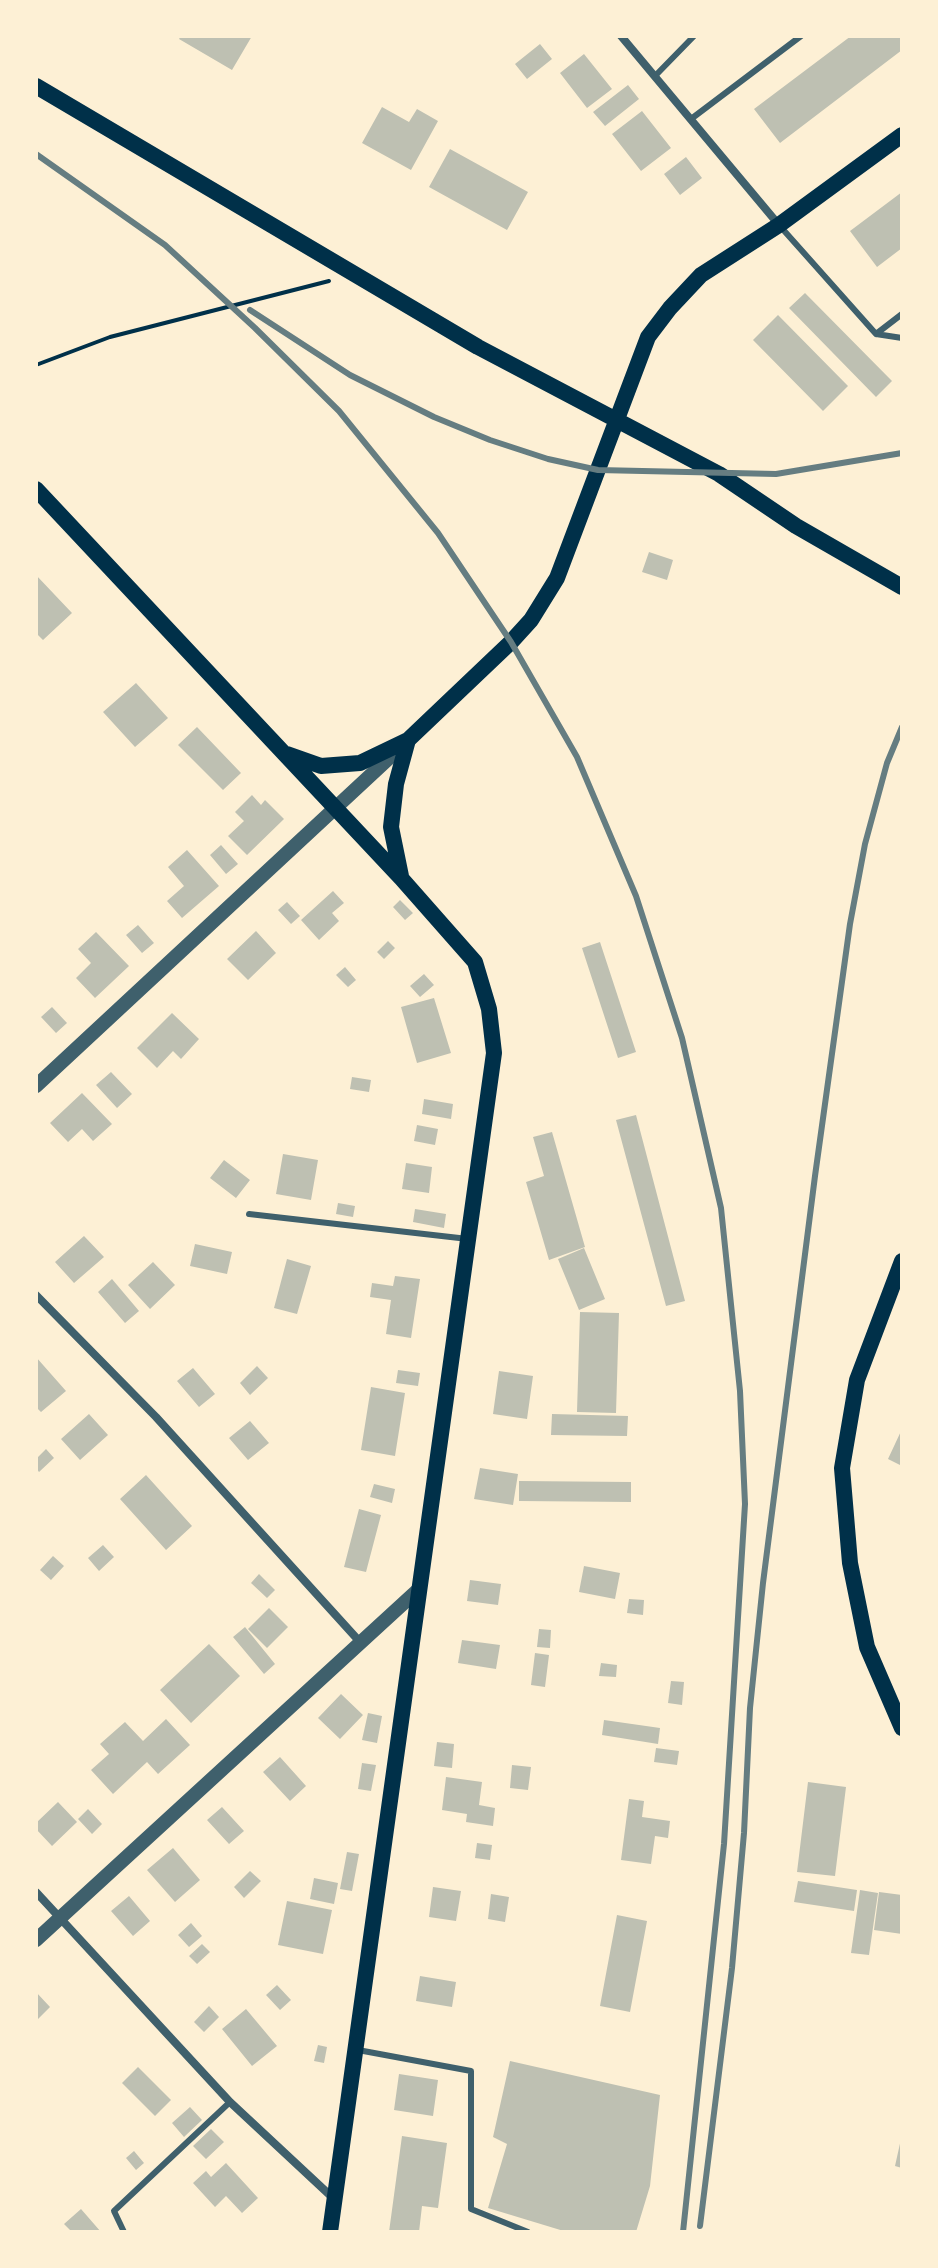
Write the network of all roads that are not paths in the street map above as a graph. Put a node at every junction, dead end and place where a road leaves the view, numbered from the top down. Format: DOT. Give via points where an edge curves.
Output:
graph roads {
  1 [pos="621,36"];
  2 [pos="694,36"];
  3 [pos="801,36"];
  4 [pos="655,76"];
  5 [pos="36,86"];
  6 [pos="691,119"];
  7 [pos="902,135"];
  8 [pos="779,225"];
  9 [pos="902,314"];
  10 [pos="876,334"];
  11 [pos="902,338"];
  12 [pos="616,420"];
  13 [pos="36,489"];
  14 [pos="902,587"];
  15 [pos="408,740"];
  16 [pos="283,752"];
  17 [pos="335,808"];
  18 [pos="401,878"];
  19 [pos="36,1086"];
  20 [pos="249,1214"];
  21 [pos="468,1239"];
  22 [pos="902,1261"];
  23 [pos="36,1295"];
  24 [pos="419,1589"];
  25 [pos="360,1642"];
  26 [pos="902,1728"];
  27 [pos="36,1892"];
  28 [pos="60,1917"];
  29 [pos="36,1940"];
  30 [pos="355,2050"];
  31 [pos="230,2102"];
  32 [pos="334,2199"];
  33 [pos="124,2232"];
  34 [pos="330,2232"];
  35 [pos="528,2232"];
  1 -- 4 [label="street"];
  2 -- 4 [label="lane"];
  3 -- 6 [label="lane"];
  4 -- 6 [label="street"];
  5 -- 12 [label="main road" via="478,347"];
  6 -- 8 [label="street"];
  7 -- 8 [label="main road"];
  8 -- 10 [label="lane"];
  8 -- 12 [label="main road" via="701,275 670,308 648,337"];
  9 -- 10 [label="lane"];
  10 -- 11 [label="lane"];
  12 -- 14 [label="main road" via="719,474"];
  12 -- 15 [label="main road" via="557,578 531,620"];
  13 -- 16 [label="main road"];
  15 -- 16 [label="main road" via="360,763 321,766"];
  15 -- 17 [label="street"];
  15 -- 18 [label="main road" via="391,827"];
  16 -- 17 [label="main road"];
  17 -- 18 [label="main road"];
  17 -- 19 [label="street"];
  18 -- 21 [label="main road" via="475,962 489,1009 494,1053"];
  20 -- 21 [label="lane"];
  21 -- 24 [label="main road"];
  22 -- 26 [label="main road" via="857,1380 842,1468 850,1563 867,1647"];
  23 -- 25 [label="street" via="156,1417"];
  24 -- 25 [label="street"];
  24 -- 30 [label="main road"];
  25 -- 28 [label="street"];
  27 -- 28 [label="street"];
  28 -- 29 [label="street"];
  28 -- 31 [label="street"];
  30 -- 32 [label="main road"];
  30 -- 35 [label="lane" via="471,2071 471,2209"];
  31 -- 32 [label="street"];
  31 -- 33 [label="lane" via="114,2211"];
  32 -- 34 [label="main road"];
}
